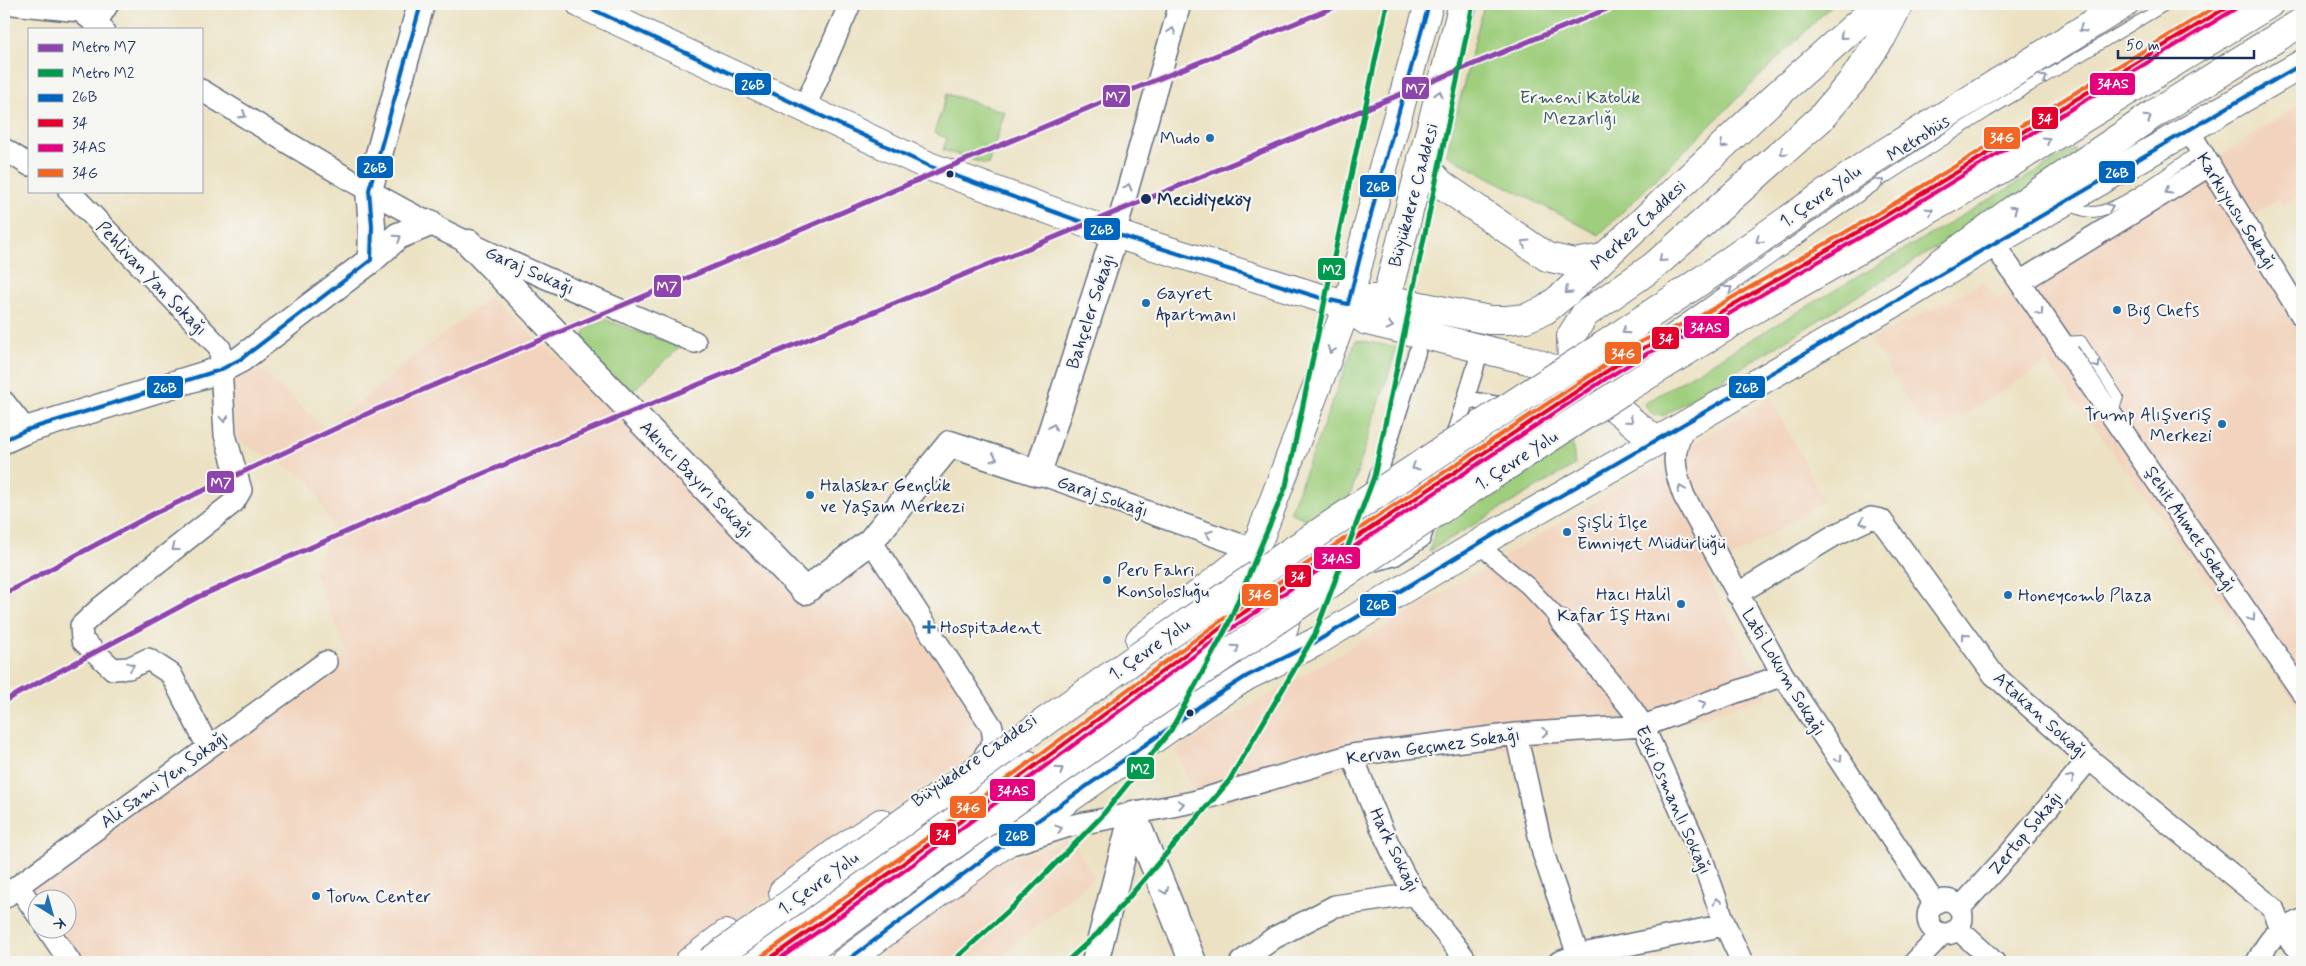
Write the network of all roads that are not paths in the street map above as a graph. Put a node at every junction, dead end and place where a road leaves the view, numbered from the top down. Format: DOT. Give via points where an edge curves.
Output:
graph roads {
  1 [pos="12,4"];
  2 [pos="108,4"];
  3 [pos="421,4"];
  4 [pos="581,4"];
  5 [pos="850,4"];
  6 [pos="1180,4"];
  7 [pos="1429,4"];
  8 [pos="1463,4"];
  9 [pos="1880,4"];
  10 [pos="1900,4"];
  11 [pos="2124,4"];
  12 [pos="2167,4"];
  13 [pos="2232,4"];
  14 [pos="2269,4"];
  15 [pos="4,9"];
  16 [pos="88,17"];
  17 [pos="2302,22"];
  18 [pos="2302,64"];
  19 [pos="202,91"];
  20 [pos="1976,107"];
  21 [pos="804,109"];
  22 [pos="4,149"];
  23 [pos="2199,149"];
  24 [pos="2004,155"];
  25 [pos="1422,158"];
  26 [pos="28,164"];
  27 [pos="369,190"];
  28 [pos="70,192"];
  29 [pos="430,223"];
  30 [pos="1115,234"];
  31 [pos="1863,238"];
  32 [pos="469,243"];
  33 [pos="1993,243"];
  34 [pos="1603,258"];
  35 [pos="371,260"];
  36 [pos="2020,282"];
  37 [pos="1908,295"];
  38 [pos="1386,299"];
  39 [pos="1348,304"];
  40 [pos="2302,316"];
  41 [pos="695,342"];
  42 [pos="1646,346"];
  43 [pos="1480,348"];
  44 [pos="1417,352"];
  45 [pos="220,370"];
  46 [pos="1578,378"];
  47 [pos="1466,399"];
  48 [pos="4,402"];
  49 [pos="1518,409"];
  50 [pos="1685,425"];
  51 [pos="15,435"];
  52 [pos="1656,441"];
  53 [pos="950,444"];
  54 [pos="1471,467"];
  55 [pos="1038,473"];
  56 [pos="1436,494"];
  57 [pos="871,541"];
  58 [pos="1478,544"];
  59 [pos="1255,550"];
  60 [pos="1355,550"];
  61 [pos="1737,594"];
  62 [pos="1283,602"];
  63 [pos="1560,620"];
  64 [pos="326,662"];
  65 [pos="1783,675"];
  66 [pos="1247,676"];
  67 [pos="2302,692"];
  68 [pos="1643,726"];
  69 [pos="1516,734"];
  70 [pos="208,748"];
  71 [pos="1352,755"];
  72 [pos="985,756"];
  73 [pos="2089,759"];
  74 [pos="1133,814"];
  75 [pos="996,850"];
  76 [pos="11,892"];
  77 [pos="1416,894"];
  78 [pos="1935,904"];
  79 [pos="28,906"];
  80 [pos="2302,920"];
  81 [pos="1954,924"];
  82 [pos="1725,925"];
  83 [pos="2281,930"];
  84 [pos="54,938"];
  85 [pos="2302,953"];
  86 [pos="1568,959"];
  87 [pos="70,962"];
  88 [pos="688,962"];
  89 [pos="709,962"];
  90 [pos="754,962"];
  91 [pos="765,962"];
  92 [pos="793,962"];
  93 [pos="845,962"];
  94 [pos="1095,962"];
  95 [pos="1193,962"];
  96 [pos="1241,962"];
  97 [pos="1467,962"];
  98 [pos="1742,962"];
  99 [pos="1915,962"];
  100 [pos="1994,962"];
  101 [pos="2257,962"];
  1 -- 15 [label="street"];
  1 -- 16 [label="street"];
  2 -- 16 [label="street"];
  3 -- 27 [label="street"];
  4 -- 21 [label="main road"];
  5 -- 21 [label="street"];
  30 -- 6 [label="street, Bahçeler Sokağı, one-way"];
  7 -- 39 [label="main road, Büyükdere Caddesi"];
  25 -- 8 [label="main road, Büyükdere Caddesi, one-way"];
  9 -- 34 [label="main road, Merkez Caddesi, one-way"];
  10 -- 46 [label="main road, one-way" via="1854,80 1820,120 1654,266 1585,314 1571,336 1572,363"];
  11 -- 20 [label="main road, 1. Çevre Yolu, one-way"];
  20 -- 12 [label="lane, Metrobüs, one-way"];
  13 -- 24 [label="lane"];
  24 -- 14 [label="main road, 1. Çevre Yolu, one-way"];
  37 -- 17 [label="main road, one-way" via="1942,262 2014,209 2154,114"];
  18 -- 23 [label="main road"];
  19 -- 27 [label="street, one-way"];
  42 -- 20 [label="lane, Metrobüs, one-way" via="1842,210"];
  20 -- 89 [label="main road, 1. Çevre Yolu, one-way, bridge" via="1842,181 1711,274 1406,473 1103,680"];
  21 -- 30 [label="main road" via="931,167"];
  22 -- 26 [label="street"];
  23 -- 33 [label="main road" via="2064,202"];
  23 -- 36 [label="street, one-way"];
  23 -- 40 [label="street, Karkuyusu Sokağı"];
  24 -- 31 [label="main road, 1. Çevre Yolu"];
  34 -- 25 [label="main road, one-way" via="1574,263 1547,257 1441,184"];
  25 -- 38 [label="main road, Büyükdere Caddesi"];
  27 -- 29 [label="street, Garaj Sokağı"];
  27 -- 35 [label="street"];
  28 -- 45 [label="street, Pehlivan Yan Sokağı" via="220,348"];
  29 -- 32 [label="street, Garaj Sokağı"];
  35 -- 29 [label="street, one-way" via="398,236"];
  30 -- 39 [label="main road"];
  55 -- 30 [label="street, Bahçeler Sokağı, one-way"];
  31 -- 42 [label="lane, Metrobüs" via="1700,324"];
  92 -- 31 [label="main road, 1. Çevre Yolu, one-way, bridge" via="1172,691 1496,472"];
  32 -- 41 [label="street, Garaj Sokağı"];
  32 -- 57 [label="street, Akıncı Bayırı Sokağı" via="805,592"];
  33 -- 36 [label="street, Şehit Ahmet Sokağı"];
  33 -- 37 [label="main road"];
  34 -- 38 [label="main road, Merkez Caddesi, one-way" via="1545,310 1526,318 1489,320"];
  35 -- 45 [label="street" via="241,359"];
  36 -- 67 [label="street, Şehit Ahmet Sokağı, one-way"];
  37 -- 50 [label="main road"];
  38 -- 39 [label="main road, Merkez Caddesi"];
  39 -- 43 [label="main road, one-way" via="1352,311 1368,321"];
  39 -- 59 [label="main road, Büyükdere Caddesi, one-way"];
  42 -- 91 [label="lane, Metrobüs, bridge" via="1222,627"];
  43 -- 46 [label="main road"];
  43 -- 47 [label="street"];
  44 -- 60 [label="street"];
  45 -- 51 [label="street"];
  45 -- 70 [label="street, Pehlivan Yan Sokağı, one-way" via="225,436 241,490 234,502 81,626 82,640 113,669 129,668 148,659 171,674"];
  46 -- 52 [label="main road, one-way"];
  47 -- 49 [label="street"];
  47 -- 56 [label="street"];
  48 -- 51 [label="street"];
  50 -- 52 [label="main road"];
  61 -- 50 [label="street, Lati Lokum Sokağı, one-way" via="1684,496 1674,469 1678,441"];
  52 -- 58 [label="main road"];
  53 -- 55 [label="street, Garaj Sokağı, one-way"];
  53 -- 57 [label="street, Akıncı Bayırı Sokağı"];
  54 -- 56 [label="street"];
  59 -- 55 [label="street, Garaj Sokağı, one-way"];
  56 -- 60 [label="street" via="1422,539 1395,557 1369,564"];
  57 -- 72 [label="street" via="992,727 994,742"];
  58 -- 63 [label="street, Eski Osmanlı Sokağı" via="1528,586"];
  58 -- 66 [label="main road" via="1314,643"];
  59 -- 62 [label="main road" via="1277,580"];
  59 -- 72 [label="main road, Büyükdere Caddesi"];
  59 -- 90 [label="main road, Büyükdere Caddesi" via="1250,574 1231,609 1174,661"];
  60 -- 62 [label="street"];
  61 -- 65 [label="street, Lati Lokum Sokağı"];
  73 -- 61 [label="street, Atakan Sokağı, one-way" via="1994,675 1881,520 1872,518 1835,535"];
  62 -- 66 [label="main road" via="1285,622 1279,640"];
  63 -- 68 [label="street, Eski Osmanlı Sokağı"];
  64 -- 70 [label="street, Ali Sami Yen Sokağı"];
  68 -- 65 [label="street, Kervan Geçmez Sokağı, one-way"];
  65 -- 78 [label="street, Lati Lokum Sokağı, one-way"];
  66 -- 75 [label="main road" via="1166,728"];
  69 -- 68 [label="street, Kervan Geçmez Sokağı, one-way"];
  82 -- 68 [label="street, Eski Osmanlı Sokağı, one-way" via="1701,856"];
  69 -- 71 [label="street, Kervan Geçmez Sokağı"];
  69 -- 86 [label="street"];
  70 -- 76 [label="street, Ali Sami Yen Sokağı"];
  74 -- 71 [label="street, Kervan Geçmez Sokağı, one-way" via="1193,802"];
  71 -- 77 [label="street, Hark Sokağı" via="1391,851"];
  72 -- 88 [label="main road, Büyükdere Caddesi" via="839,850"];
  81 -- 73 [label="street, Zertop Sokağı, one-way"];
  73 -- 83 [label="street, Atakan Sokağı" via="2273,908"];
  75 -- 74 [label="street, Kervan Geçmez Sokağı, one-way" via="1069,826"];
  74 -- 94 [label="street"];
  74 -- 95 [label="street, one-way"];
  75 -- 93 [label="main road"];
  76 -- 79 [label="street"];
  77 -- 96 [label="street" via="1335,906 1274,938"];
  77 -- 97 [label="street, Hark Sokağı"];
  78 -- 81 [label="street" via="1952,901"];
  78 -- 81 [label="street" via="1929,912 1929,924 1936,932"];
  80 -- 83 [label="street"];
  81 -- 99 [label="street, Zertop Sokağı"];
  81 -- 100 [label="street"];
  82 -- 86 [label="street"];
  82 -- 98 [label="street, Eski Osmanlı Sokağı"];
  83 -- 85 [label="street, Atakan Sokağı"];
  83 -- 101 [label="street" via="2268,941"];
  84 -- 87 [label="street"];
}
